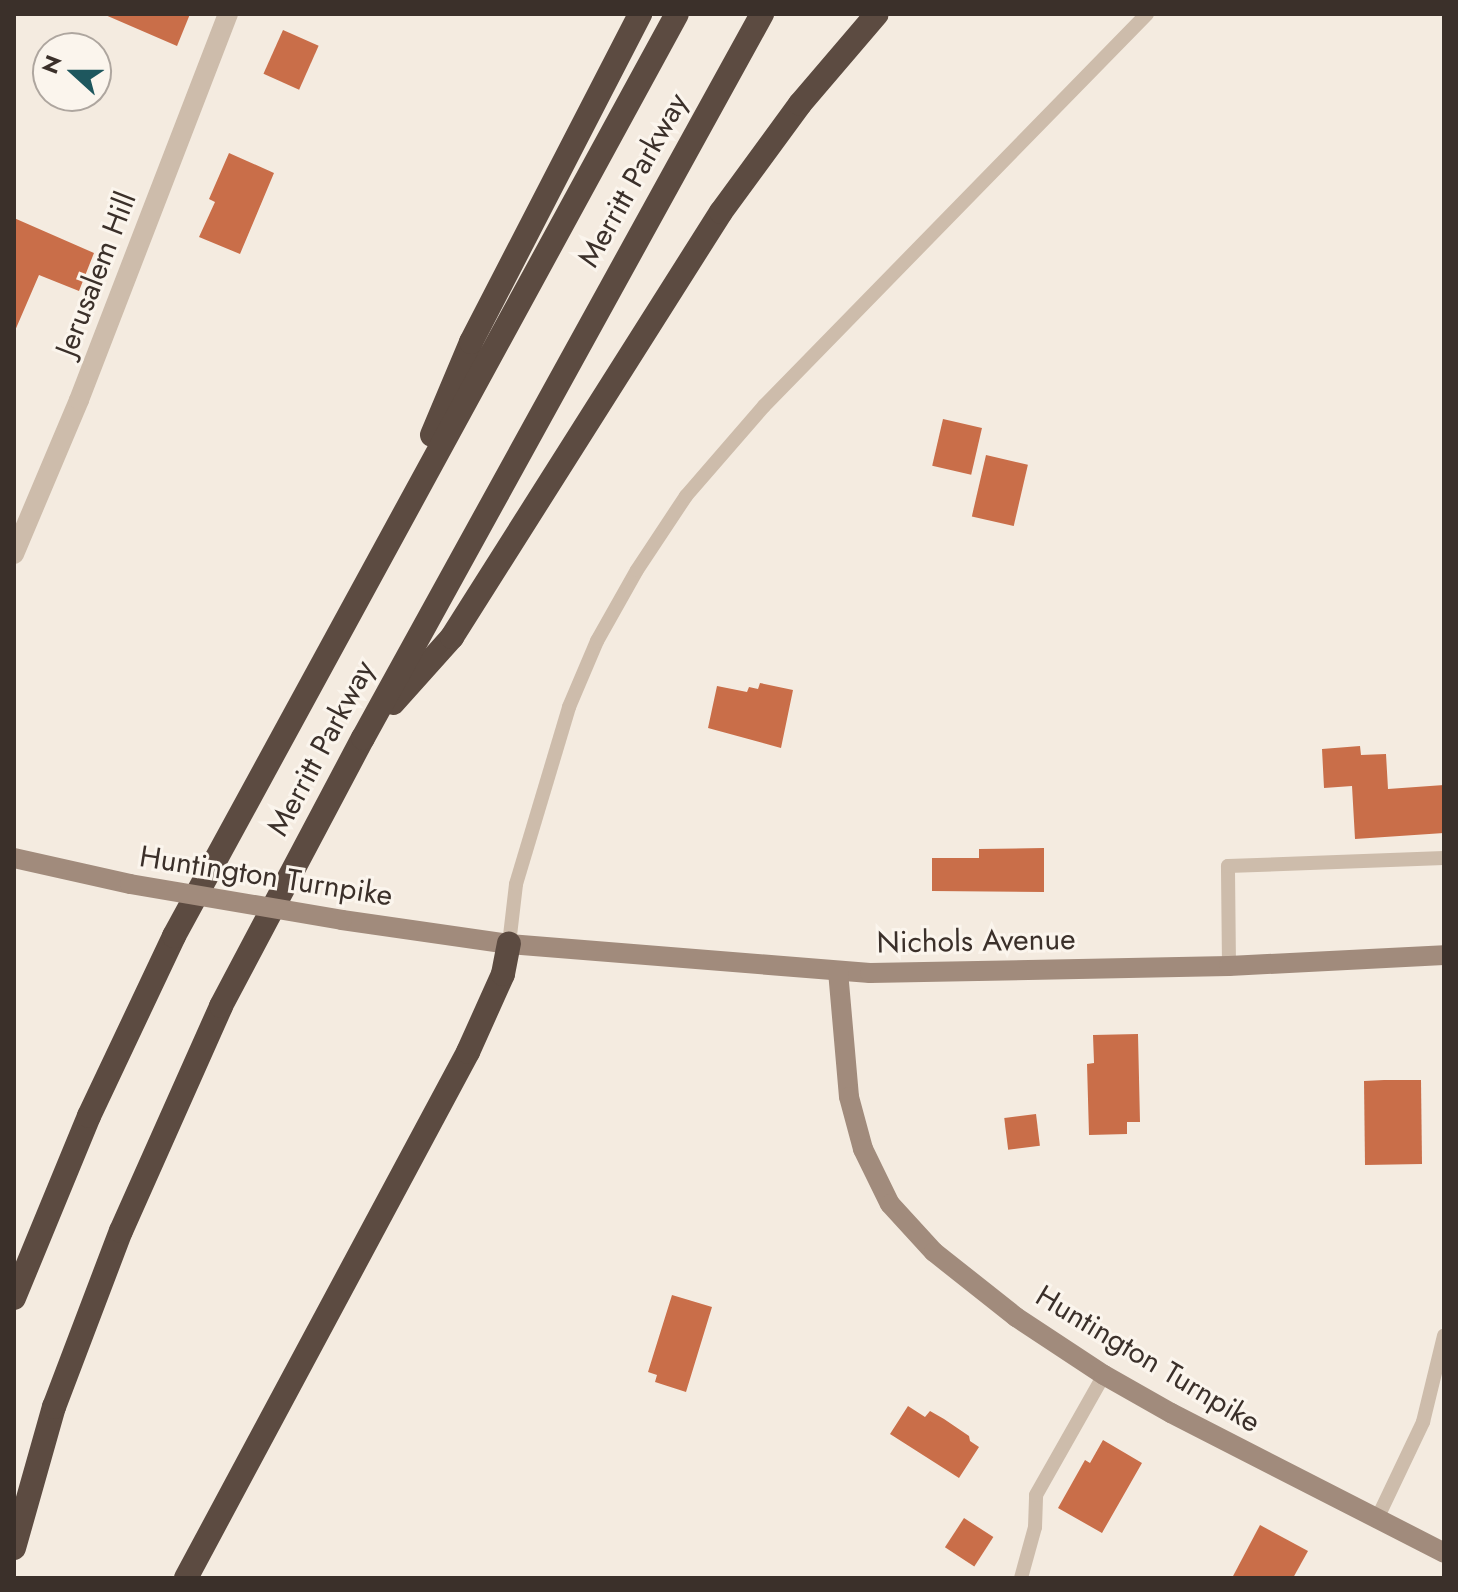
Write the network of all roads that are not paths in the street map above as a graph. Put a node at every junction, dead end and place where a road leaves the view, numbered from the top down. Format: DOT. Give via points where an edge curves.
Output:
graph roads {
  1 [pos="228,14"];
  2 [pos="640,14"];
  3 [pos="677,14"];
  4 [pos="762,14"];
  5 [pos="877,14"];
  6 [pos="1147,14"];
  7 [pos="14,554"];
  8 [pos="375,567"];
  9 [pos="363,738"];
  10 [pos="14,858"];
  11 [pos="1444,858"];
  12 [pos="509,944"];
  13 [pos="1444,955"];
  14 [pos="1229,966"];
  15 [pos="838,971"];
  16 [pos="14,1298"];
  17 [pos="1444,1336"];
  18 [pos="1104,1375"];
  19 [pos="1376,1521"];
  20 [pos="14,1548"];
  21 [pos="1444,1553"];
  22 [pos="186,1578"];
  23 [pos="1021,1578"];
  1 -- 7 [label="street, Jerusalem Hill"];
  2 -- 8 [label="highway" via="471,342"];
  3 -- 8 [label="highway, Merritt Parkway"];
  4 -- 9 [label="highway, Merritt Parkway"];
  5 -- 9 [label="highway" via="800,104 721,212 452,637"];
  6 -- 12 [label="lane" via="764,406 686,496 597,641 569,707 516,884"];
  8 -- 16 [label="highway, Merritt Parkway" via="174,936 89,1116"];
  9 -- 20 [label="highway, Merritt Parkway" via="221,1006 121,1231 54,1407"];
  10 -- 12 [label="main road, Huntington Turnpike, bridge" via="130,884"];
  11 -- 14 [label="lane" via="1228,866"];
  12 -- 15 [label="main road, Nichols Avenue"];
  12 -- 22 [label="highway" via="503,974 468,1052"];
  13 -- 14 [label="main road, Nichols Avenue"];
  14 -- 15 [label="main road, Nichols Avenue"];
  15 -- 18 [label="main road, Huntington Turnpike" via="849,1097 863,1149 890,1204 934,1252 1016,1317"];
  17 -- 19 [label="lane" via="1423,1422"];
  18 -- 19 [label="main road, Huntington Turnpike"];
  18 -- 23 [label="lane" via="1036,1495 1035,1527"];
  19 -- 21 [label="main road, Huntington Turnpike"];
}
